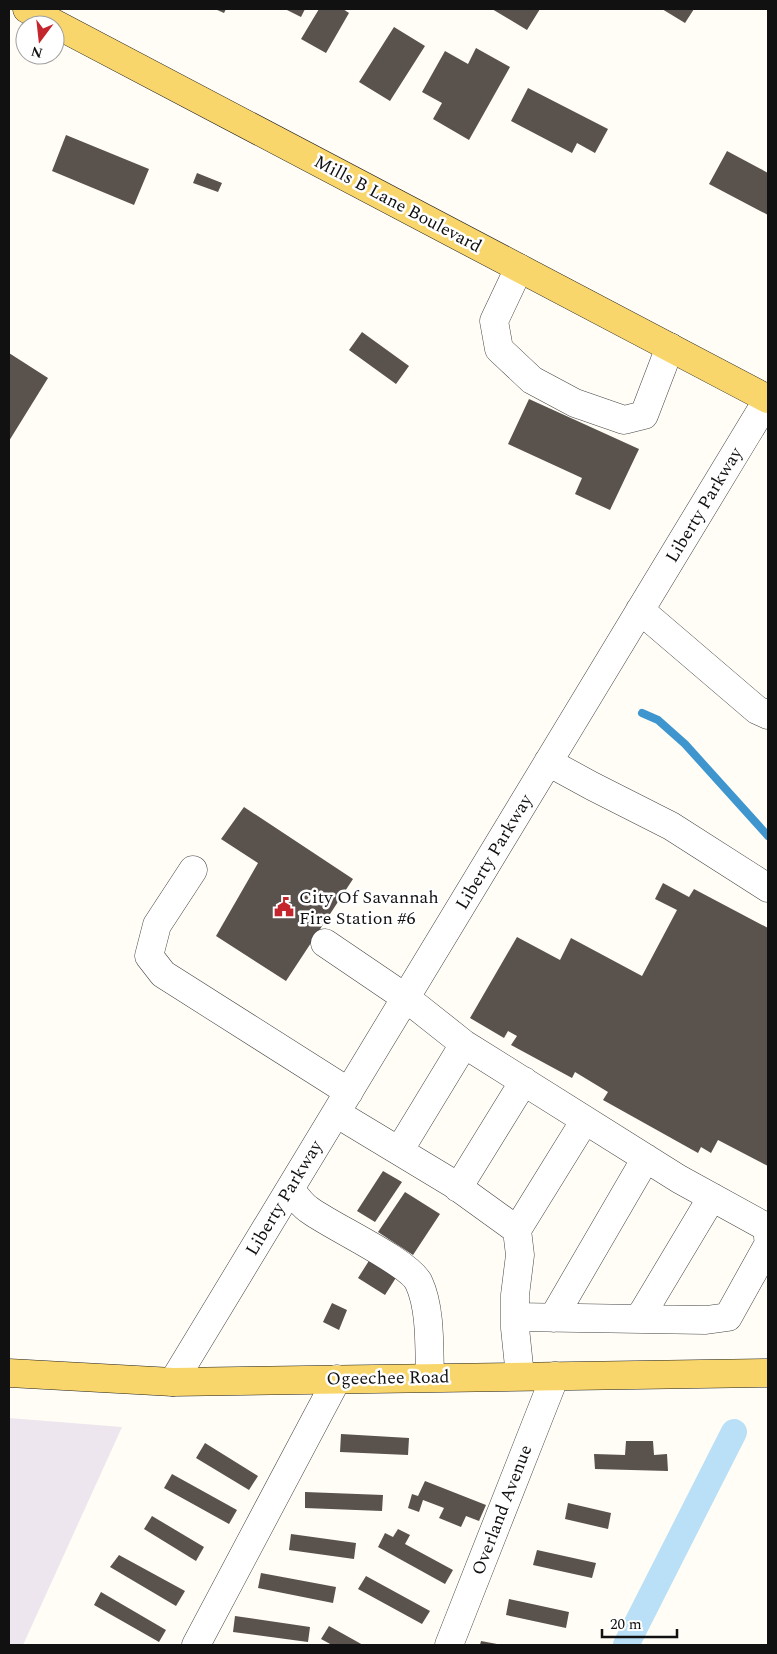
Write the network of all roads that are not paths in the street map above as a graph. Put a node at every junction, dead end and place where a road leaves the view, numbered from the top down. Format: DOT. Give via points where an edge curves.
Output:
graph roads {
  1 [pos="28,9"];
  2 [pos="519,268"];
  3 [pos="670,347"];
  4 [pos="768,399"];
  5 [pos="640,610"];
  6 [pos="768,715"];
  7 [pos="548,762"];
  8 [pos="193,870"];
  9 [pos="768,888"];
  10 [pos="324,943"];
  11 [pos="406,998"];
  12 [pos="464,1044"];
  13 [pos="524,1082"];
  14 [pos="342,1102"];
  15 [pos="586,1120"];
  16 [pos="399,1151"];
  17 [pos="646,1158"];
  18 [pos="458,1188"];
  19 [pos="290,1189"];
  20 [pos="712,1197"];
  21 [pos="768,1228"];
  22 [pos="517,1230"];
  23 [pos="768,1237"];
  24 [pos="768,1245"];
  25 [pos="515,1317"];
  26 [pos="553,1318"];
  27 [pos="639,1319"];
  28 [pos="9,1373"];
  29 [pos="768,1373"];
  30 [pos="520,1376"];
  31 [pos="555,1376"];
  32 [pos="430,1378"];
  33 [pos="337,1379"];
  34 [pos="173,1382"];
  35 [pos="196,1645"];
  36 [pos="449,1645"];
  1 -- 2 [label="main road, Mills B Lane Boulevard"];
  2 -- 3 [label="main road, Mills B Lane Boulevard"];
  2 -- 3 [label="street" via="494,321 499,349 532,380 575,403 624,420 644,414"];
  3 -- 4 [label="main road, Mills B Lane Boulevard"];
  4 -- 5 [label="street, Liberty Parkway"];
  5 -- 6 [label="street" via="757,710"];
  5 -- 7 [label="street, Liberty Parkway"];
  7 -- 9 [label="street" via="671,826"];
  7 -- 11 [label="street, Liberty Parkway"];
  8 -- 14 [label="street" via="157,925 148,956 163,974"];
  10 -- 11 [label="street"];
  11 -- 12 [label="street"];
  11 -- 14 [label="street, Liberty Parkway"];
  12 -- 13 [label="street"];
  12 -- 16 [label="street"];
  13 -- 15 [label="street"];
  13 -- 18 [label="street"];
  14 -- 16 [label="street"];
  14 -- 19 [label="street, Liberty Parkway"];
  15 -- 17 [label="street"];
  15 -- 22 [label="street"];
  16 -- 18 [label="street"];
  17 -- 20 [label="street"];
  17 -- 26 [label="street"];
  18 -- 22 [label="street"];
  19 -- 32 [label="street" via="306,1208 398,1262 418,1280 425,1302"];
  19 -- 34 [label="street, Liberty Parkway"];
  20 -- 21 [label="street"];
  20 -- 27 [label="street"];
  21 -- 23 [label="street"];
  22 -- 25 [label="street" via="520,1255"];
  24 -- 27 [label="street" via="728,1317 706,1320"];
  25 -- 26 [label="street"];
  25 -- 30 [label="street"];
  26 -- 27 [label="street"];
  28 -- 34 [label="main road, Ogeechee Road"];
  29 -- 31 [label="main road, Ogeechee Road"];
  30 -- 31 [label="main road, Ogeechee Road"];
  30 -- 32 [label="main road, Ogeechee Road"];
  31 -- 36 [label="street, Overland Avenue"];
  32 -- 33 [label="main road, Ogeechee Road"];
  33 -- 34 [label="main road, Ogeechee Road"];
  33 -- 35 [label="street"];
}
